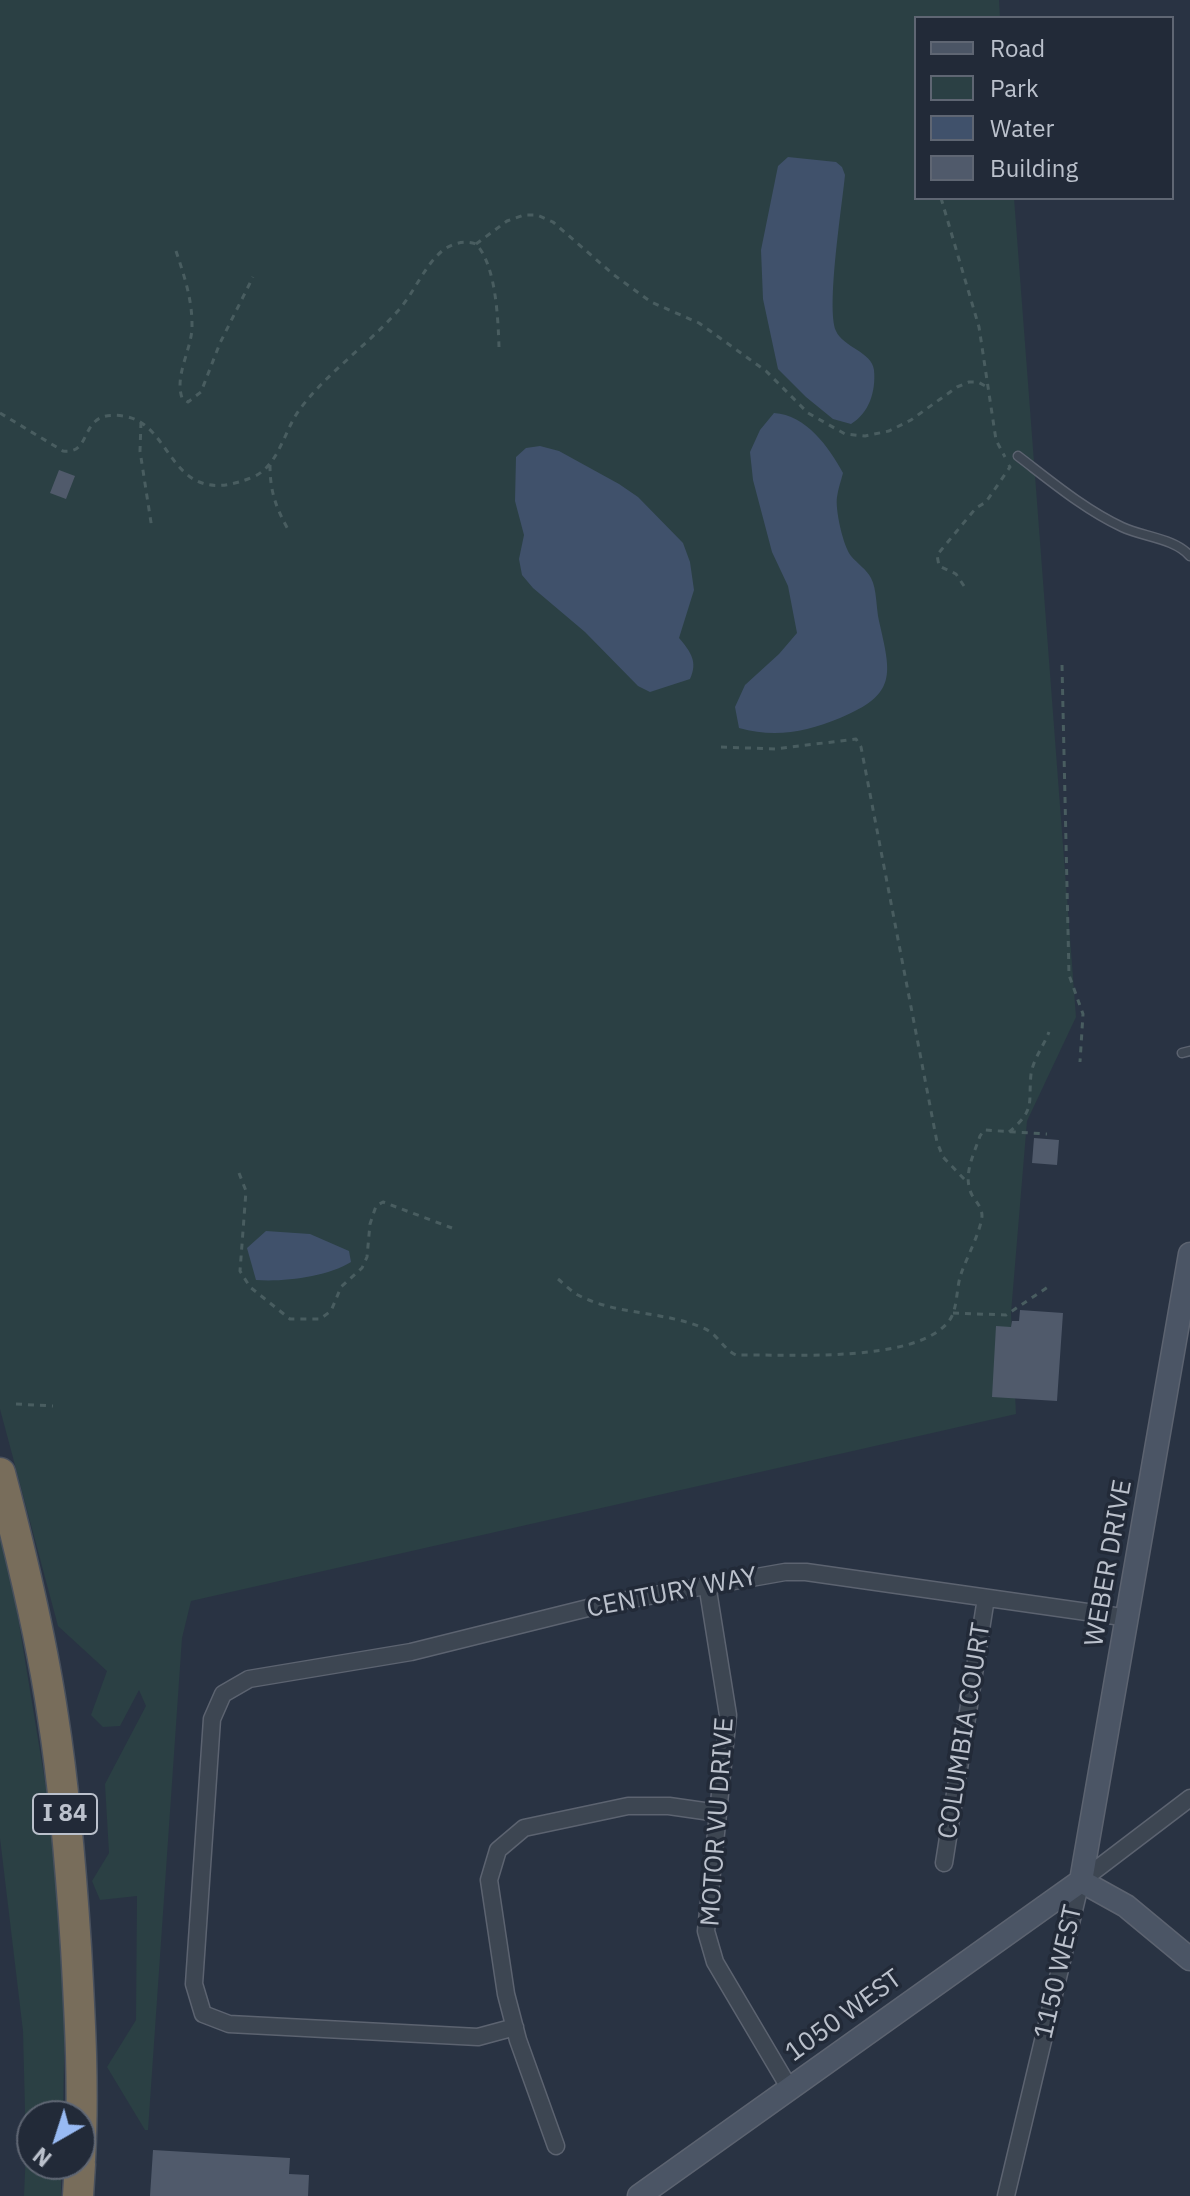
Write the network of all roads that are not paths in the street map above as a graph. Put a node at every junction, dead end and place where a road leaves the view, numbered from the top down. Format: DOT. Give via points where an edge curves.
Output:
graph roads {
  1 [pos="1018,456"];
  2 [pos="1190,556"];
  3 [pos="1190,1254"];
  4 [pos="0,1473"];
  5 [pos="707,1584"];
  6 [pos="986,1598"];
  7 [pos="1129,1618"];
  8 [pos="1190,1798"];
  9 [pos="718,1813"];
  10 [pos="944,1863"];
  11 [pos="1081,1881"];
  12 [pos="1190,1959"];
  13 [pos="515,2027"];
  14 [pos="790,2089"];
  15 [pos="84,2100"];
  16 [pos="556,2146"];
  17 [pos="639,2196"];
  18 [pos="1006,2196"];
  1 -- 2 [label="lane" via="1084,506"];
  3 -- 7 [label="street, WEBER DRIVE"];
  4 -- 15 [label="highway, I 84" via="53,1716 71,1870"];
  5 -- 6 [label="street, CENTURY WAY" via="806,1572"];
  5 -- 9 [label="street, MOTOR VU DRIVE" via="728,1715"];
  5 -- 13 [label="street, CENTURY WAY" via="411,1652 249,1679 223,1694 212,1719 194,1984 203,2014 229,2024 478,2037"];
  6 -- 7 [label="street, CENTURY WAY"];
  6 -- 10 [label="street, COLUMBIA COURT"];
  7 -- 11 [label="street, WEBER DRIVE"];
  8 -- 11 [label="street, 1150 WEST"];
  9 -- 13 [label="street" via="628,1806 524,1828 498,1850 489,1880"];
  9 -- 14 [label="street, MOTOR VU DRIVE" via="706,1931 715,1962"];
  11 -- 12 [label="street" via="1126,1906"];
  11 -- 14 [label="street, 1050 WEST"];
  11 -- 18 [label="street, 1150 WEST"];
  13 -- 16 [label="street"];
  14 -- 17 [label="street, 1050 WEST"];
}
